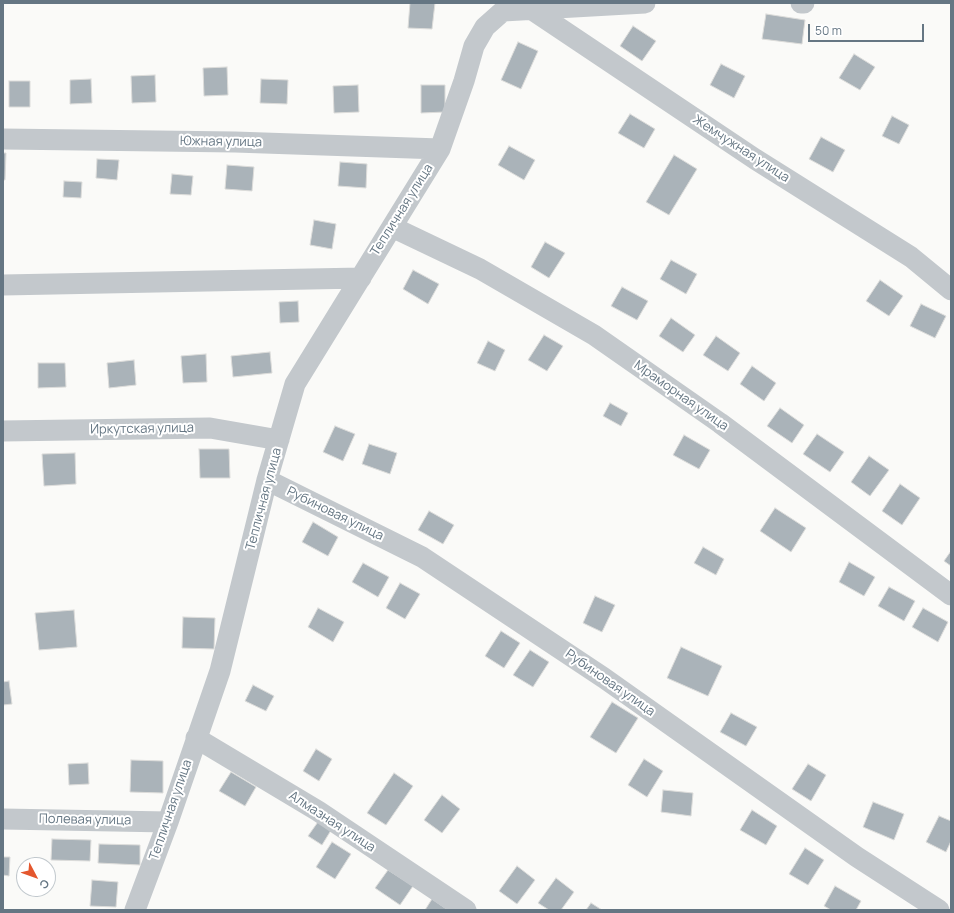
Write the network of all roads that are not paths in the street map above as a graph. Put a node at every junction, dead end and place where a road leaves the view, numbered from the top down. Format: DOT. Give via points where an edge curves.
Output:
graph roads {
  1 [pos="645,3"];
  2 [pos="531,9"];
  3 [pos="3,140"];
  4 [pos="440,149"];
  5 [pos="392,227"];
  6 [pos="361,278"];
  7 [pos="3,285"];
  8 [pos="951,290"];
  9 [pos="3,432"];
  10 [pos="279,440"];
  11 [pos="267,480"];
  12 [pos="951,595"];
  13 [pos="196,738"];
  14 [pos="3,819"];
  15 [pos="168,822"];
  16 [pos="135,910"];
  17 [pos="466,910"];
  18 [pos="938,910"];
  1 -- 2 [label="street, Тепличная улица"];
  2 -- 4 [label="street, Тепличная улица" via="503,11 486,27 474,46"];
  2 -- 8 [label="street, Жемчужная улица" via="755,159 911,257"];
  3 -- 4 [label="street, Южная улица" via="235,142"];
  4 -- 5 [label="street, Тепличная улица"];
  5 -- 6 [label="street, Тепличная улица"];
  5 -- 12 [label="street, Мраморная улица" via="480,269 594,335 720,423"];
  6 -- 7 [label="street"];
  6 -- 10 [label="street, Тепличная улица" via="295,384"];
  9 -- 10 [label="street, Иркутская улица" via="210,428"];
  10 -- 11 [label="street, Тепличная улица"];
  11 -- 13 [label="street, Тепличная улица" via="220,671"];
  11 -- 18 [label="street, Рубиновая улица" via="422,557 604,678 857,857"];
  13 -- 15 [label="street, Тепличная улица"];
  13 -- 17 [label="street, Алмазная улица" via="318,811"];
  14 -- 15 [label="street, Полевая улица"];
  15 -- 16 [label="street, Тепличная улица"];
}
